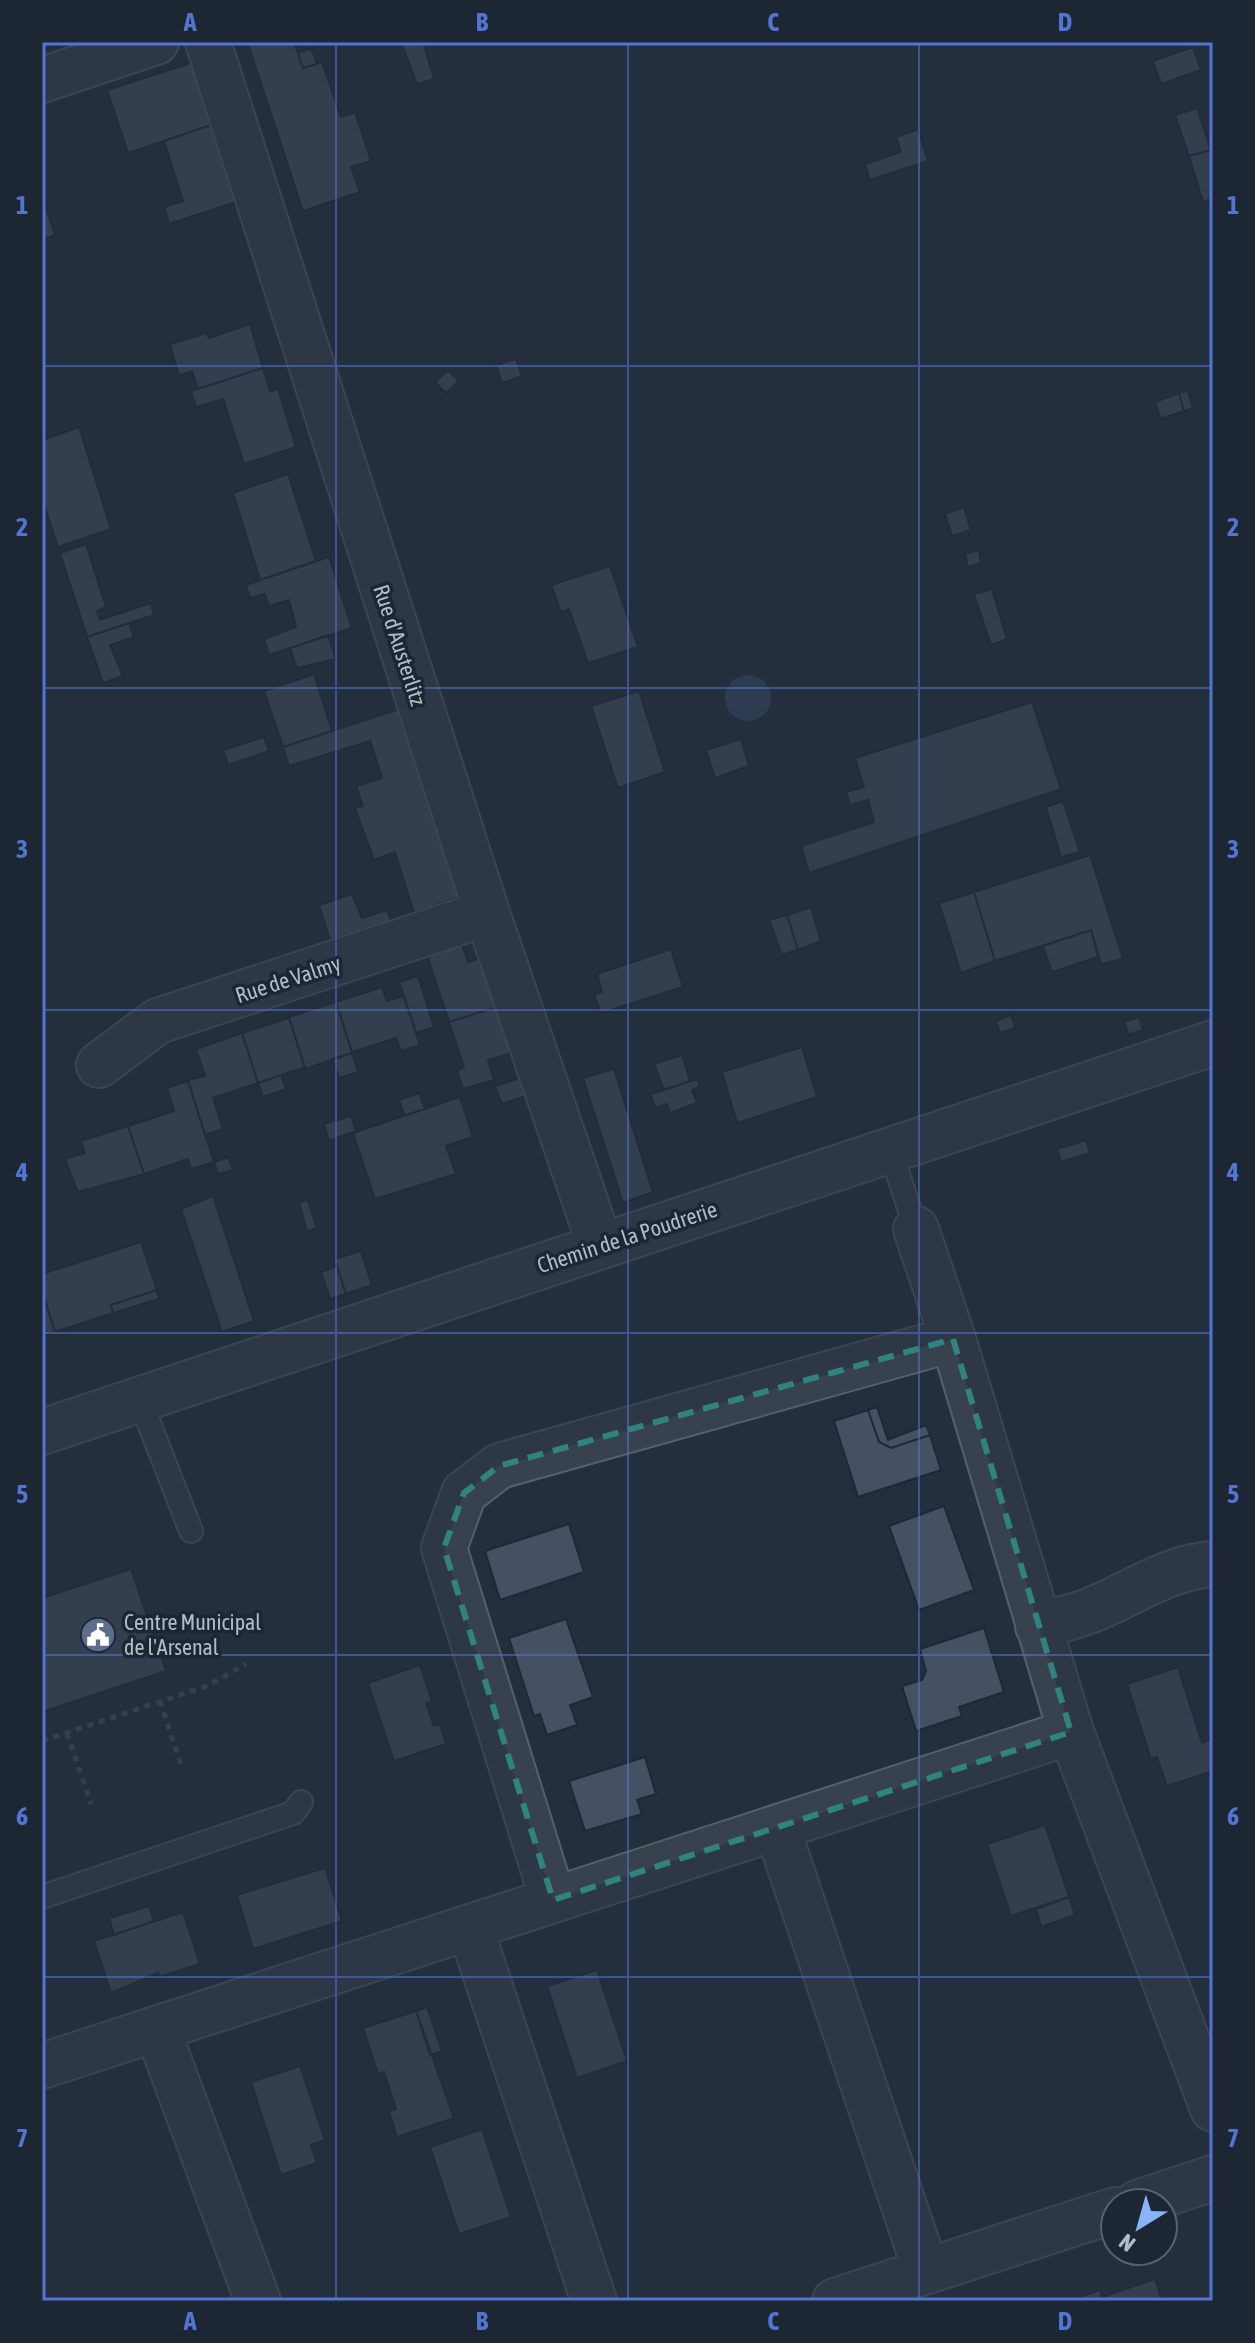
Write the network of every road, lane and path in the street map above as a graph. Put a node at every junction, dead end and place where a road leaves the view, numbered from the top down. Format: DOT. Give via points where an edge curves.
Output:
graph roads {
  1 [pos="156,42"];
  2 [pos="208,42"];
  3 [pos="42,80"];
  4 [pos="487,913"];
  5 [pos="1213,1043"];
  6 [pos="99,1065"];
  7 [pos="890,1150"];
  8 [pos="916,1229"];
  9 [pos="600,1245"];
  10 [pos="953,1339"];
  11 [pos="140,1400"];
  12 [pos="42,1432"];
  13 [pos="191,1531"];
  14 [pos="1213,1564"];
  15 [pos="1038,1626"];
  16 [pos="246,1664"];
  17 [pos="160,1701"];
  18 [pos="67,1732"];
  19 [pos="1071,1732"];
  20 [pos="42,1741"];
  21 [pos="182,1768"];
  22 [pos="301,1802"];
  23 [pos="91,1804"];
  24 [pos="777,1828"];
  25 [pos="42,1897"];
  26 [pos="553,1900"];
  27 [pos="470,1927"];
  28 [pos="157,2029"];
  29 [pos="42,2066"];
  30 [pos="1213,2109"];
  31 [pos="1213,2178"];
  32 [pos="1179,2189"];
  33 [pos="1099,2215"];
  34 [pos="926,2271"];
  35 [pos="258,2301"];
  36 [pos="594,2301"];
  37 [pos="835,2301"];
  1 -- 3 [label="street"];
  2 -- 4 [label="street, Rue d'Austerlitz"];
  4 -- 6 [label="street, Rue de Valmy" via="158,1021"];
  4 -- 9 [label="street, Rue d'Austerlitz"];
  5 -- 7 [label="street, Chemin de la Poudrerie"];
  7 -- 8 [label="lane"];
  7 -- 9 [label="street, Chemin de la Poudrerie"];
  8 -- 10 [label="street"];
  9 -- 11 [label="street, Chemin de la Poudrerie"];
  10 -- 15 [label="street"];
  10 -- 26 [label="street" via="499,1466 464,1493 444,1548"];
  11 -- 12 [label="street, Chemin de la Poudrerie"];
  11 -- 13 [label="lane"];
  14 -- 15 [label="street" via="1137,1586 1087,1612"];
  15 -- 19 [label="street"];
  16 -- 17 [label="path" via="207,1686"];
  17 -- 18 [label="path"];
  17 -- 21 [label="path"];
  18 -- 20 [label="path"];
  18 -- 23 [label="path"];
  19 -- 24 [label="street"];
  19 -- 30 [label="street"];
  22 -- 25 [label="lane" via="293,1813"];
  24 -- 26 [label="street"];
  24 -- 34 [label="street"];
  26 -- 27 [label="street"];
  27 -- 28 [label="street"];
  27 -- 36 [label="street"];
  28 -- 29 [label="street"];
  28 -- 35 [label="street"];
  31 -- 32 [label="street"];
  33 -- 34 [label="street"];
  34 -- 37 [label="street"];
}
